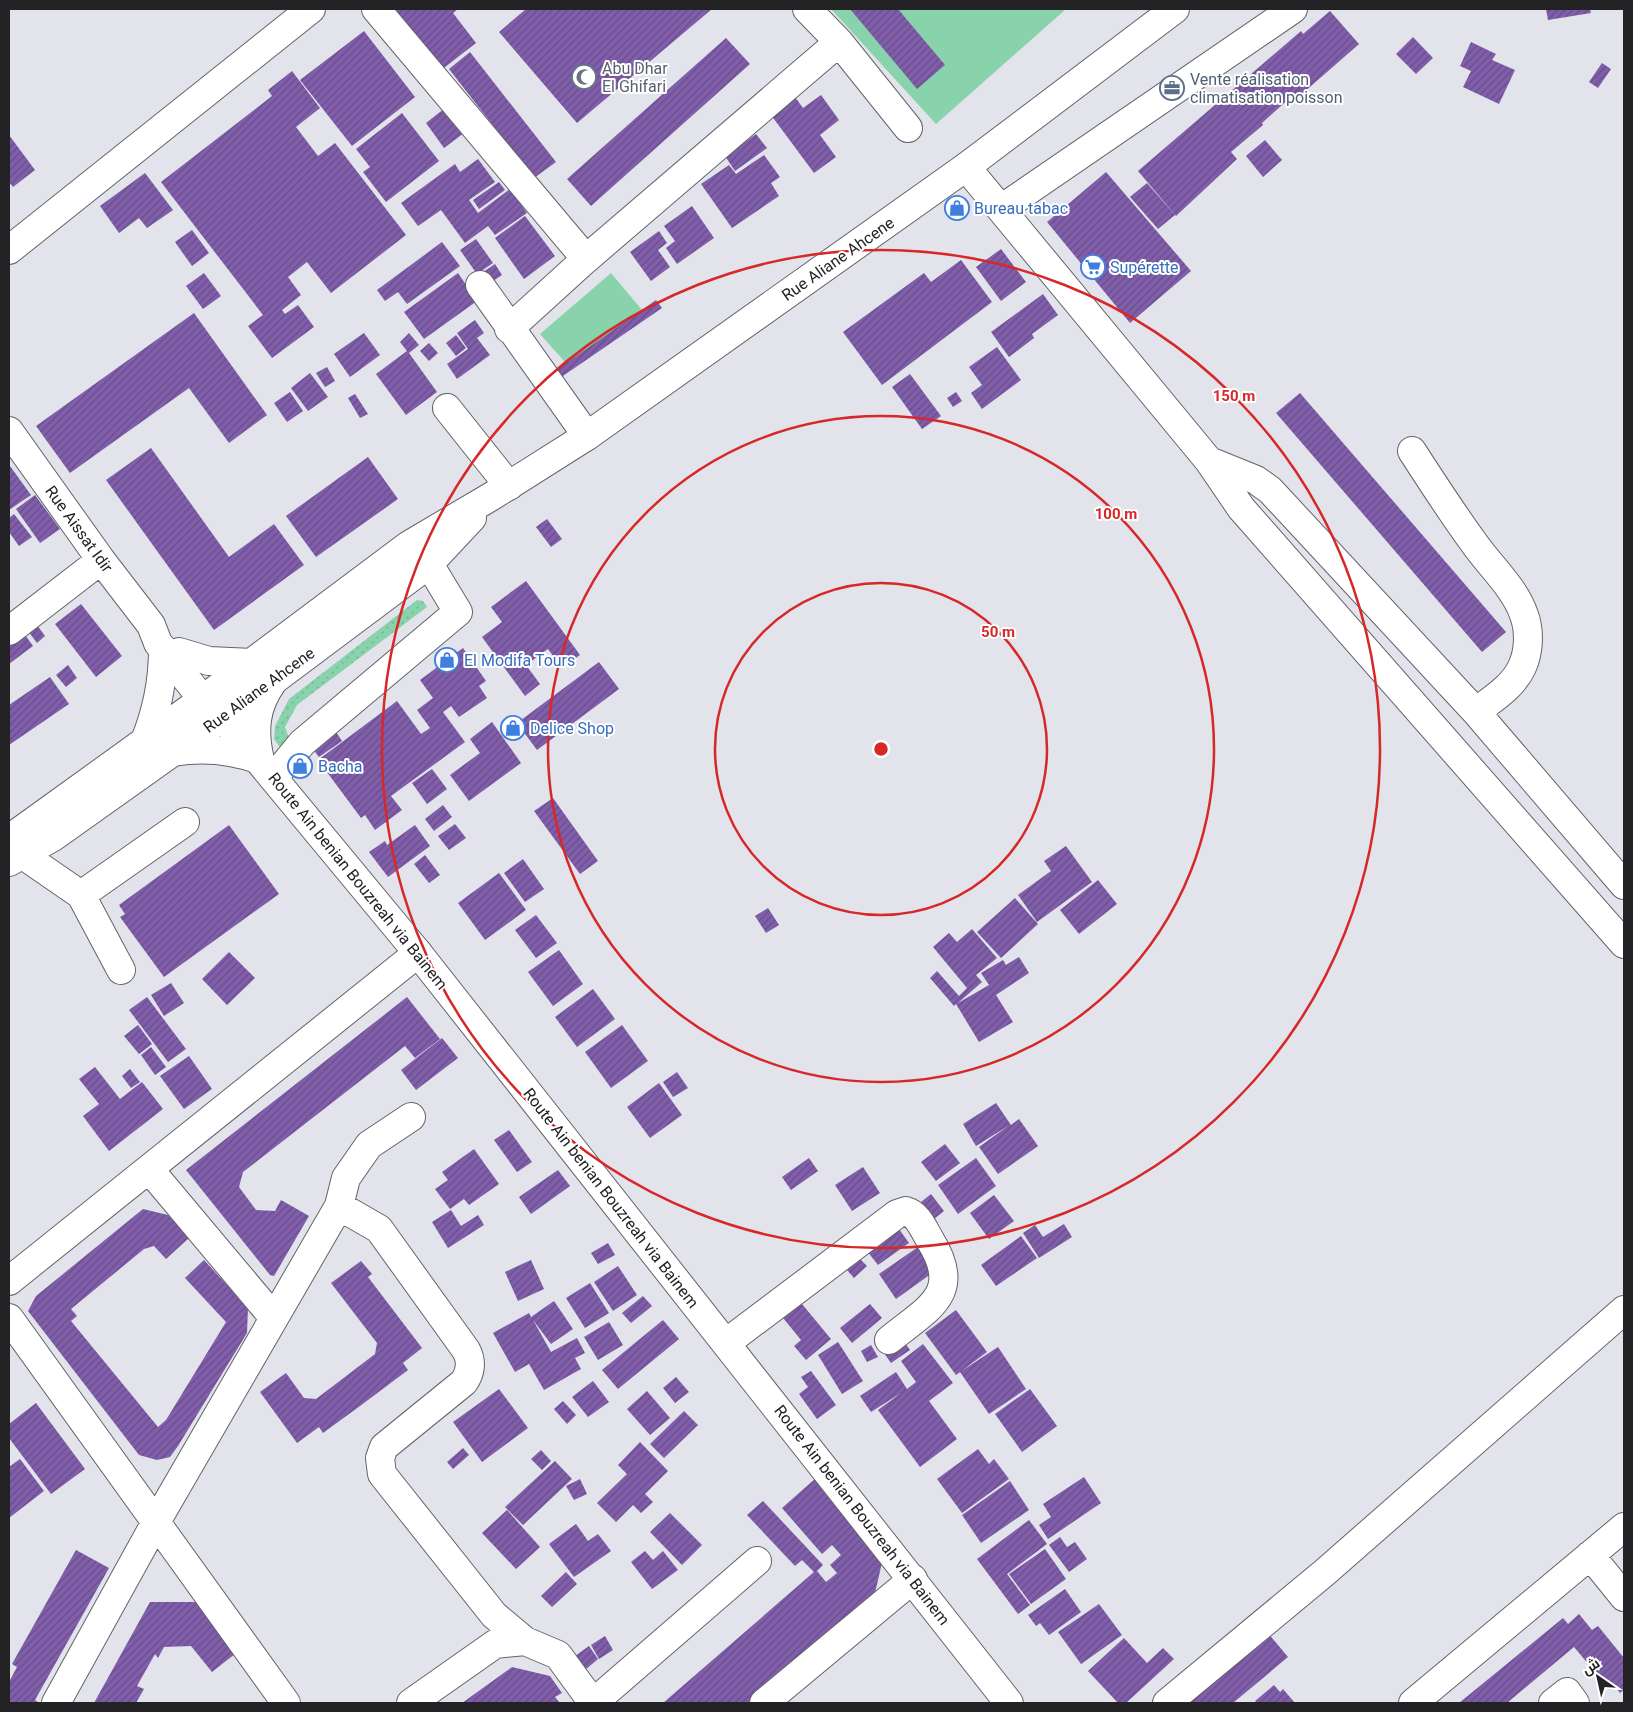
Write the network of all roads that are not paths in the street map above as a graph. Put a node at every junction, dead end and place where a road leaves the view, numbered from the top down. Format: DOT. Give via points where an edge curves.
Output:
graph roads {
  1 [pos="310,9"];
  2 [pos="376,9"];
  3 [pos="807,9"];
  4 [pos="1175,9"];
  5 [pos="1293,9"];
  6 [pos="839,42"];
  7 [pos="908,128"];
  8 [pos="966,167"];
  9 [pos="1002,209"];
  10 [pos="12,243"];
  11 [pos="586,259"];
  12 [pos="480,285"];
  13 [pos="509,329"];
  14 [pos="447,408"];
  15 [pos="9,431"];
  16 [pos="587,436"];
  17 [pos="1412,450"];
  18 [pos="1209,461"];
  19 [pos="500,491"];
  20 [pos="101,560"];
  21 [pos="429,564"];
  22 [pos="9,631"];
  23 [pos="164,642"];
  24 [pos="252,663"];
  25 [pos="274,680"];
  26 [pos="215,707"];
  27 [pos="1476,712"];
  28 [pos="144,743"];
  29 [pos="173,752"];
  30 [pos="267,768"];
  31 [pos="1524,768"];
  32 [pos="1494,795"];
  33 [pos="185,822"];
  34 [pos="13,852"];
  35 [pos="1624,885"];
  36 [pos="81,895"];
  37 [pos="1621,933"];
  38 [pos="418,953"];
  39 [pos="122,970"];
  40 [pos="411,1117"];
  41 [pos="149,1168"];
  42 [pos="339,1206"];
  43 [pos="9,1281"];
  44 [pos="1624,1310"];
  45 [pos="9,1318"];
  46 [pos="274,1318"];
  47 [pos="889,1340"];
  48 [pos="726,1343"];
  49 [pos="156,1522"];
  50 [pos="1624,1526"];
  51 [pos="1590,1556"];
  52 [pos="757,1561"];
  53 [pos="912,1579"];
  54 [pos="1624,1597"];
  55 [pos="525,1641"];
  56 [pos="273,1698"];
  57 [pos="56,1703"];
  58 [pos="412,1703"];
  59 [pos="593,1703"];
  60 [pos="764,1703"];
  61 [pos="1009,1703"];
  62 [pos="1167,1703"];
  63 [pos="1413,1703"];
  64 [pos="1553,1703"];
  65 [pos="1575,1703"];
  1 -- 10 [label="street"];
  2 -- 11 [label="street"];
  3 -- 6 [label="street"];
  4 -- 8 [label="street, Rue Aliane Ahcene"];
  5 -- 9 [label="street"];
  6 -- 7 [label="street"];
  6 -- 11 [label="street"];
  8 -- 9 [label="street"];
  8 -- 16 [label="street, Rue Aliane Ahcene"];
  9 -- 18 [label="street"];
  11 -- 13 [label="street"];
  12 -- 13 [label="street"];
  13 -- 16 [label="street"];
  14 -- 19 [label="street"];
  15 -- 20 [label="street, Rue Aissat Idir"];
  16 -- 19 [label="street, Rue Aliane Ahcene"];
  17 -- 27 [label="street" via="1474,543 1517,599 1524,615 1528,632 1522,667 1513,682"];
  18 -- 27 [label="street" via="1256,480 1270,490"];
  18 -- 32 [label="street" via="1241,508"];
  19 -- 21 [label="street, Rue Aliane Ahcene"];
  19 -- 24 [label="street, Rue Aliane Ahcene" via="408,545"];
  20 -- 22 [label="street"];
  20 -- 23 [label="street, Rue Aissat Idir"];
  21 -- 25 [label="street, Rue Aliane Ahcene"];
  21 -- 30 [label="street" via="458,612 302,743"];
  23 -- 24 [label="street" via="209,660"];
  23 -- 26 [label="street, Rue Aissat Idir" via="196,691"];
  23 -- 28 [label="street" via="161,689"];
  24 -- 26 [label="street, Rue Aliane Ahcene"];
  25 -- 26 [label="street, Rue Aliane Ahcene"];
  25 -- 30 [label="street" via="258,709 255,726"];
  26 -- 28 [label="street, Rue Aliane Ahcene"];
  26 -- 29 [label="street, Rue Aliane Ahcene"];
  26 -- 30 [label="street, Route Ain benian Bouzreah via Bainem"];
  27 -- 31 [label="street"];
  28 -- 34 [label="street, Rue Aliane Ahcene"];
  29 -- 30 [label="street" via="226,750"];
  29 -- 34 [label="street, Rue Aliane Ahcene" via="52,837"];
  30 -- 38 [label="street, Route Ain benian Bouzreah via Bainem"];
  31 -- 32 [label="street"];
  31 -- 35 [label="street"];
  32 -- 37 [label="street"];
  33 -- 36 [label="street"];
  34 -- 36 [label="street"];
  36 -- 39 [label="street"];
  38 -- 41 [label="street"];
  38 -- 48 [label="street, Route Ain benian Bouzreah via Bainem"];
  40 -- 42 [label="street" via="369,1145 346,1178"];
  41 -- 43 [label="street"];
  41 -- 46 [label="street"];
  42 -- 46 [label="street"];
  42 -- 55 [label="street" via="379,1228 470,1360 464,1382 384,1447 380,1458 382,1474 494,1615"];
  44 -- 62 [label="street" via="1324,1573"];
  45 -- 49 [label="street"];
  46 -- 49 [label="street"];
  47 -- 48 [label="street" via="935,1301 944,1284 940,1256 916,1216 906,1211 897,1214"];
  48 -- 53 [label="street, Route Ain benian Bouzreah via Bainem"];
  49 -- 56 [label="street"];
  49 -- 57 [label="street"];
  50 -- 51 [label="street"];
  51 -- 54 [label="street"];
  51 -- 63 [label="street"];
  52 -- 59 [label="street"];
  53 -- 60 [label="street"];
  53 -- 61 [label="street, Route Ain benian Bouzreah via Bainem"];
  55 -- 58 [label="street" via="495,1644"];
  55 -- 59 [label="street" via="558,1655"];
  64 -- 65 [label="street" via="1567,1692"];
}
